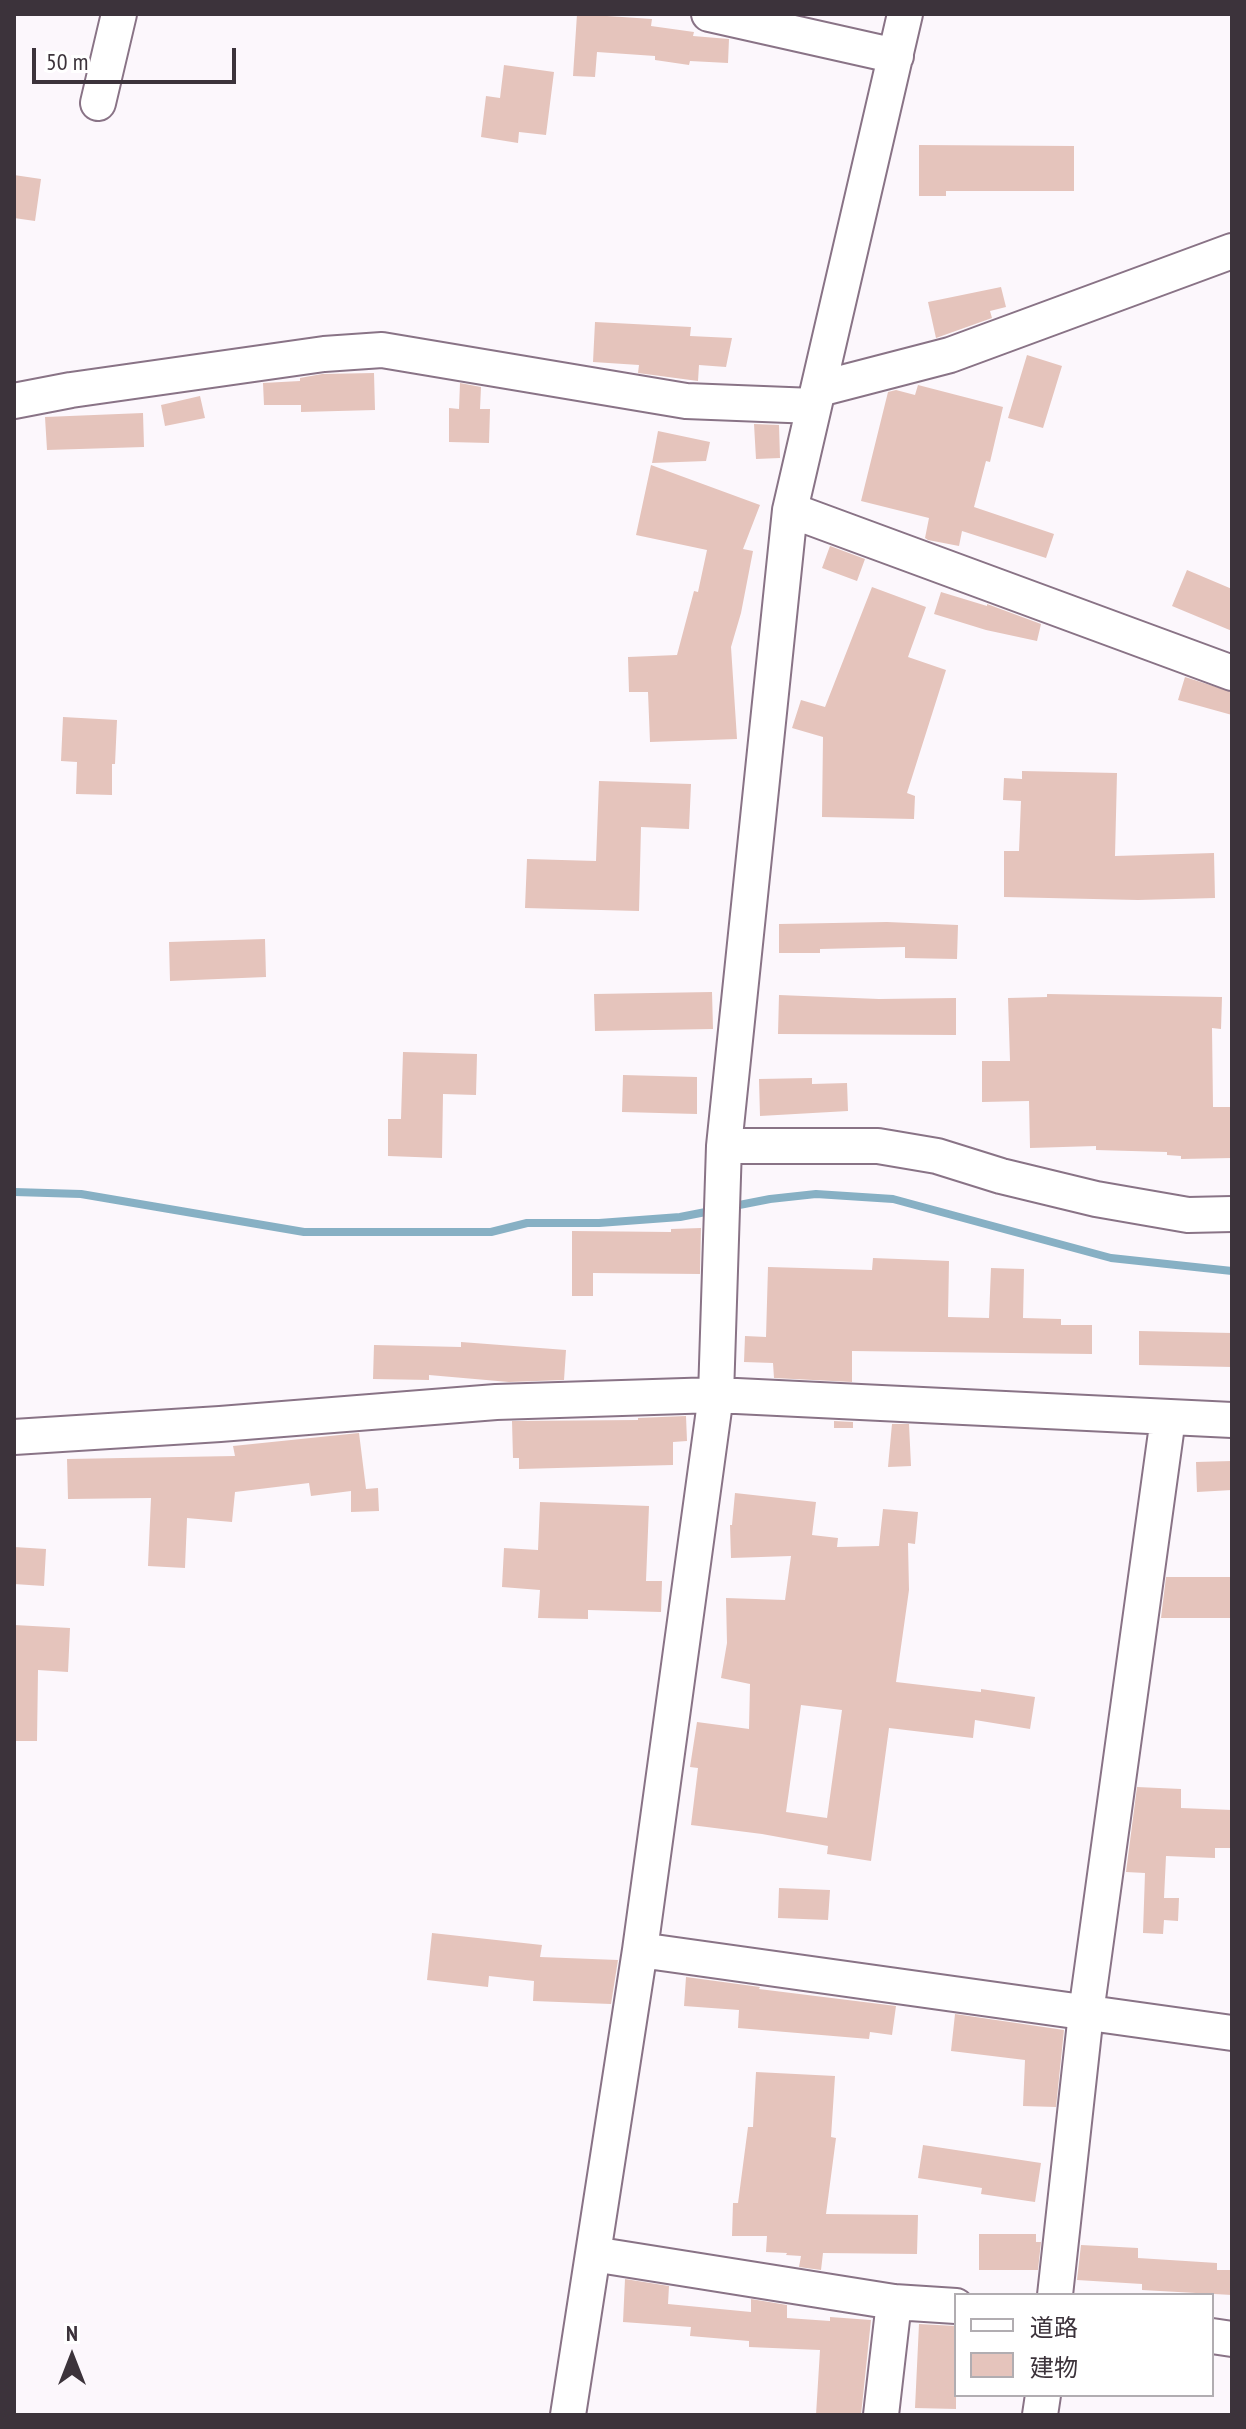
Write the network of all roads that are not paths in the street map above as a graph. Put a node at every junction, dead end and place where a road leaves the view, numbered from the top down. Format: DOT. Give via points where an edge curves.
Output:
graph roads {
  1 [pos="119,14"];
  2 [pos="709,14"];
  3 [pos="905,14"];
  4 [pos="896,56"];
  5 [pos="98,103"];
  6 [pos="1232,251"];
  7 [pos="817,397"];
  8 [pos="14,401"];
  9 [pos="790,510"];
  10 [pos="1232,673"];
  11 [pos="724,1146"];
  12 [pos="1232,1214"];
  13 [pos="716,1395"];
  14 [pos="1168,1418"];
  15 [pos="1232,1420"];
  16 [pos="14,1437"];
  17 [pos="640,1950"];
  18 [pos="1086,2013"];
  19 [pos="1232,2033"];
  20 [pos="593,2254"];
  21 [pos="1055,2293"];
  22 [pos="894,2302"];
  23 [pos="954,2306"];
  24 [pos="568,2415"];
  25 [pos="881,2415"];
  1 -- 5 [label="street"];
  2 -- 4 [label="street"];
  3 -- 4 [label="street"];
  4 -- 7 [label="street"];
  6 -- 7 [label="street" via="950,355"];
  7 -- 8 [label="street" via="686,401 382,350 277,360"];
  7 -- 9 [label="street"];
  9 -- 10 [label="street"];
  9 -- 11 [label="street"];
  11 -- 12 [label="street" via="878,1146 937,1156 1096,1199 1188,1215"];
  11 -- 13 [label="street"];
  13 -- 14 [label="street"];
  13 -- 16 [label="street" via="496,1402"];
  13 -- 17 [label="street"];
  14 -- 15 [label="street"];
  14 -- 18 [label="street"];
  17 -- 18 [label="street"];
  17 -- 20 [label="street"];
  18 -- 19 [label="street"];
  18 -- 21 [label="street"];
  20 -- 22 [label="street"];
  20 -- 24 [label="street"];
  22 -- 23 [label="street"];
  22 -- 25 [label="street"];
}
